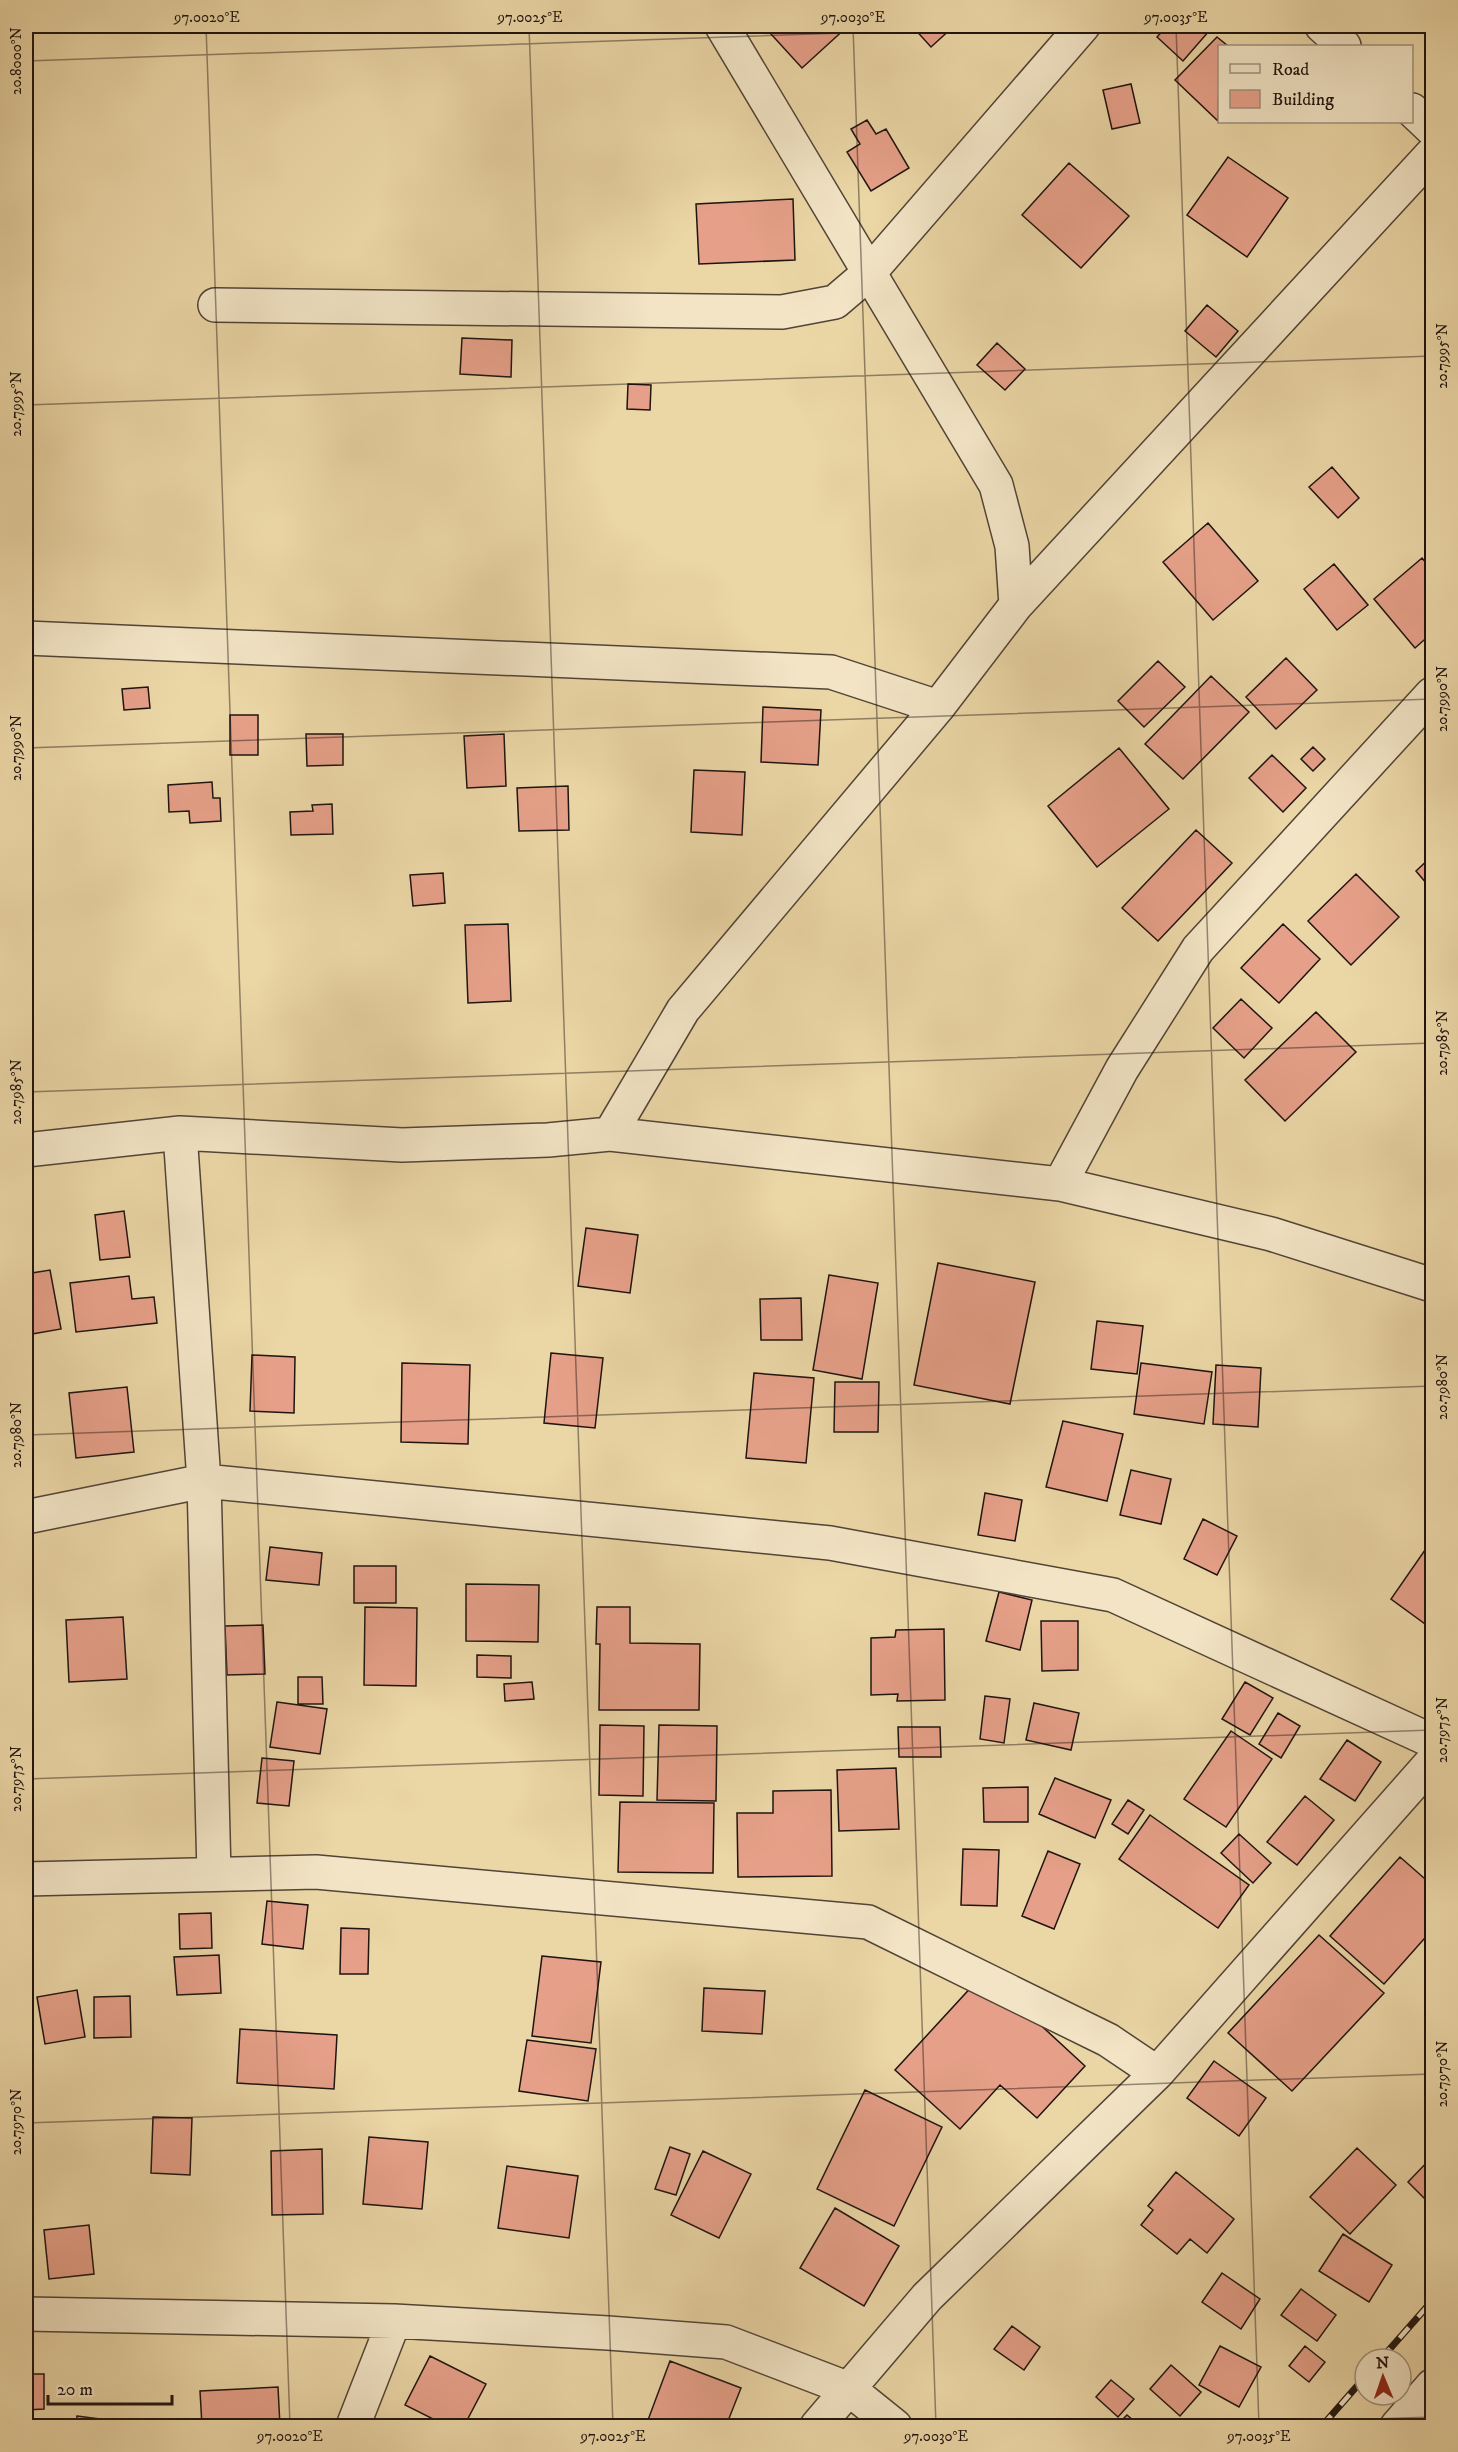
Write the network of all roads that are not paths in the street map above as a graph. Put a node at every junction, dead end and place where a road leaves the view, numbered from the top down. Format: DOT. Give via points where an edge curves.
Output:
graph roads {
  1 [pos="722,26"];
  2 [pos="1083,26"];
  3 [pos="1322,26"];
  4 [pos="1343,45"];
  5 [pos="1413,111"];
  6 [pos="1432,129"];
  7 [pos="1432,154"];
  8 [pos="869,273"];
  9 [pos="215,305"];
  10 [pos="1016,605"];
  11 [pos="26,638"];
  12 [pos="1432,694"];
  13 [pos="938,707"];
  14 [pos="180,1133"];
  15 [pos="610,1134"];
  16 [pos="26,1150"];
  17 [pos="1060,1184"];
  18 [pos="1432,1284"];
  19 [pos="204,1482"];
  20 [pos="26,1517"];
  21 [pos="1432,1741"];
  22 [pos="1432,1762"];
  23 [pos="214,1874"];
  24 [pos="26,1879"];
  25 [pos="1157,2073"];
  26 [pos="26,2314"];
  27 [pos="394,2321"];
  28 [pos="1432,2386"];
  29 [pos="849,2389"];
  30 [pos="353,2427"];
  31 [pos="817,2427"];
  32 [pos="895,2427"];
  33 [pos="1397,2427"];
  1 -- 8 [label="street"];
  2 -- 8 [label="street"];
  3 -- 4 [label="street"];
  5 -- 6 [label="street"];
  7 -- 10 [label="street"];
  8 -- 9 [label="street" via="835,302 782,312"];
  8 -- 10 [label="street" via="996,485 1012,546"];
  10 -- 13 [label="street"];
  11 -- 13 [label="street" via="831,672"];
  12 -- 17 [label="street" via="1198,949 1122,1069"];
  13 -- 15 [label="street" via="683,1010"];
  14 -- 15 [label="street" via="402,1145"];
  14 -- 16 [label="street"];
  14 -- 19 [label="street"];
  15 -- 17 [label="street"];
  17 -- 18 [label="street" via="1271,1234"];
  19 -- 20 [label="street"];
  19 -- 21 [label="street" via="830,1543 1113,1595"];
  19 -- 23 [label="street"];
  22 -- 25 [label="street"];
  23 -- 24 [label="street"];
  23 -- 25 [label="street" via="316,1872 868,1922 1108,2040"];
  25 -- 29 [label="street" via="927,2297"];
  26 -- 27 [label="street"];
  27 -- 29 [label="street" via="726,2342"];
  27 -- 30 [label="street"];
  28 -- 33 [label="street"];
  29 -- 31 [label="street"];
  29 -- 32 [label="street"];
}
